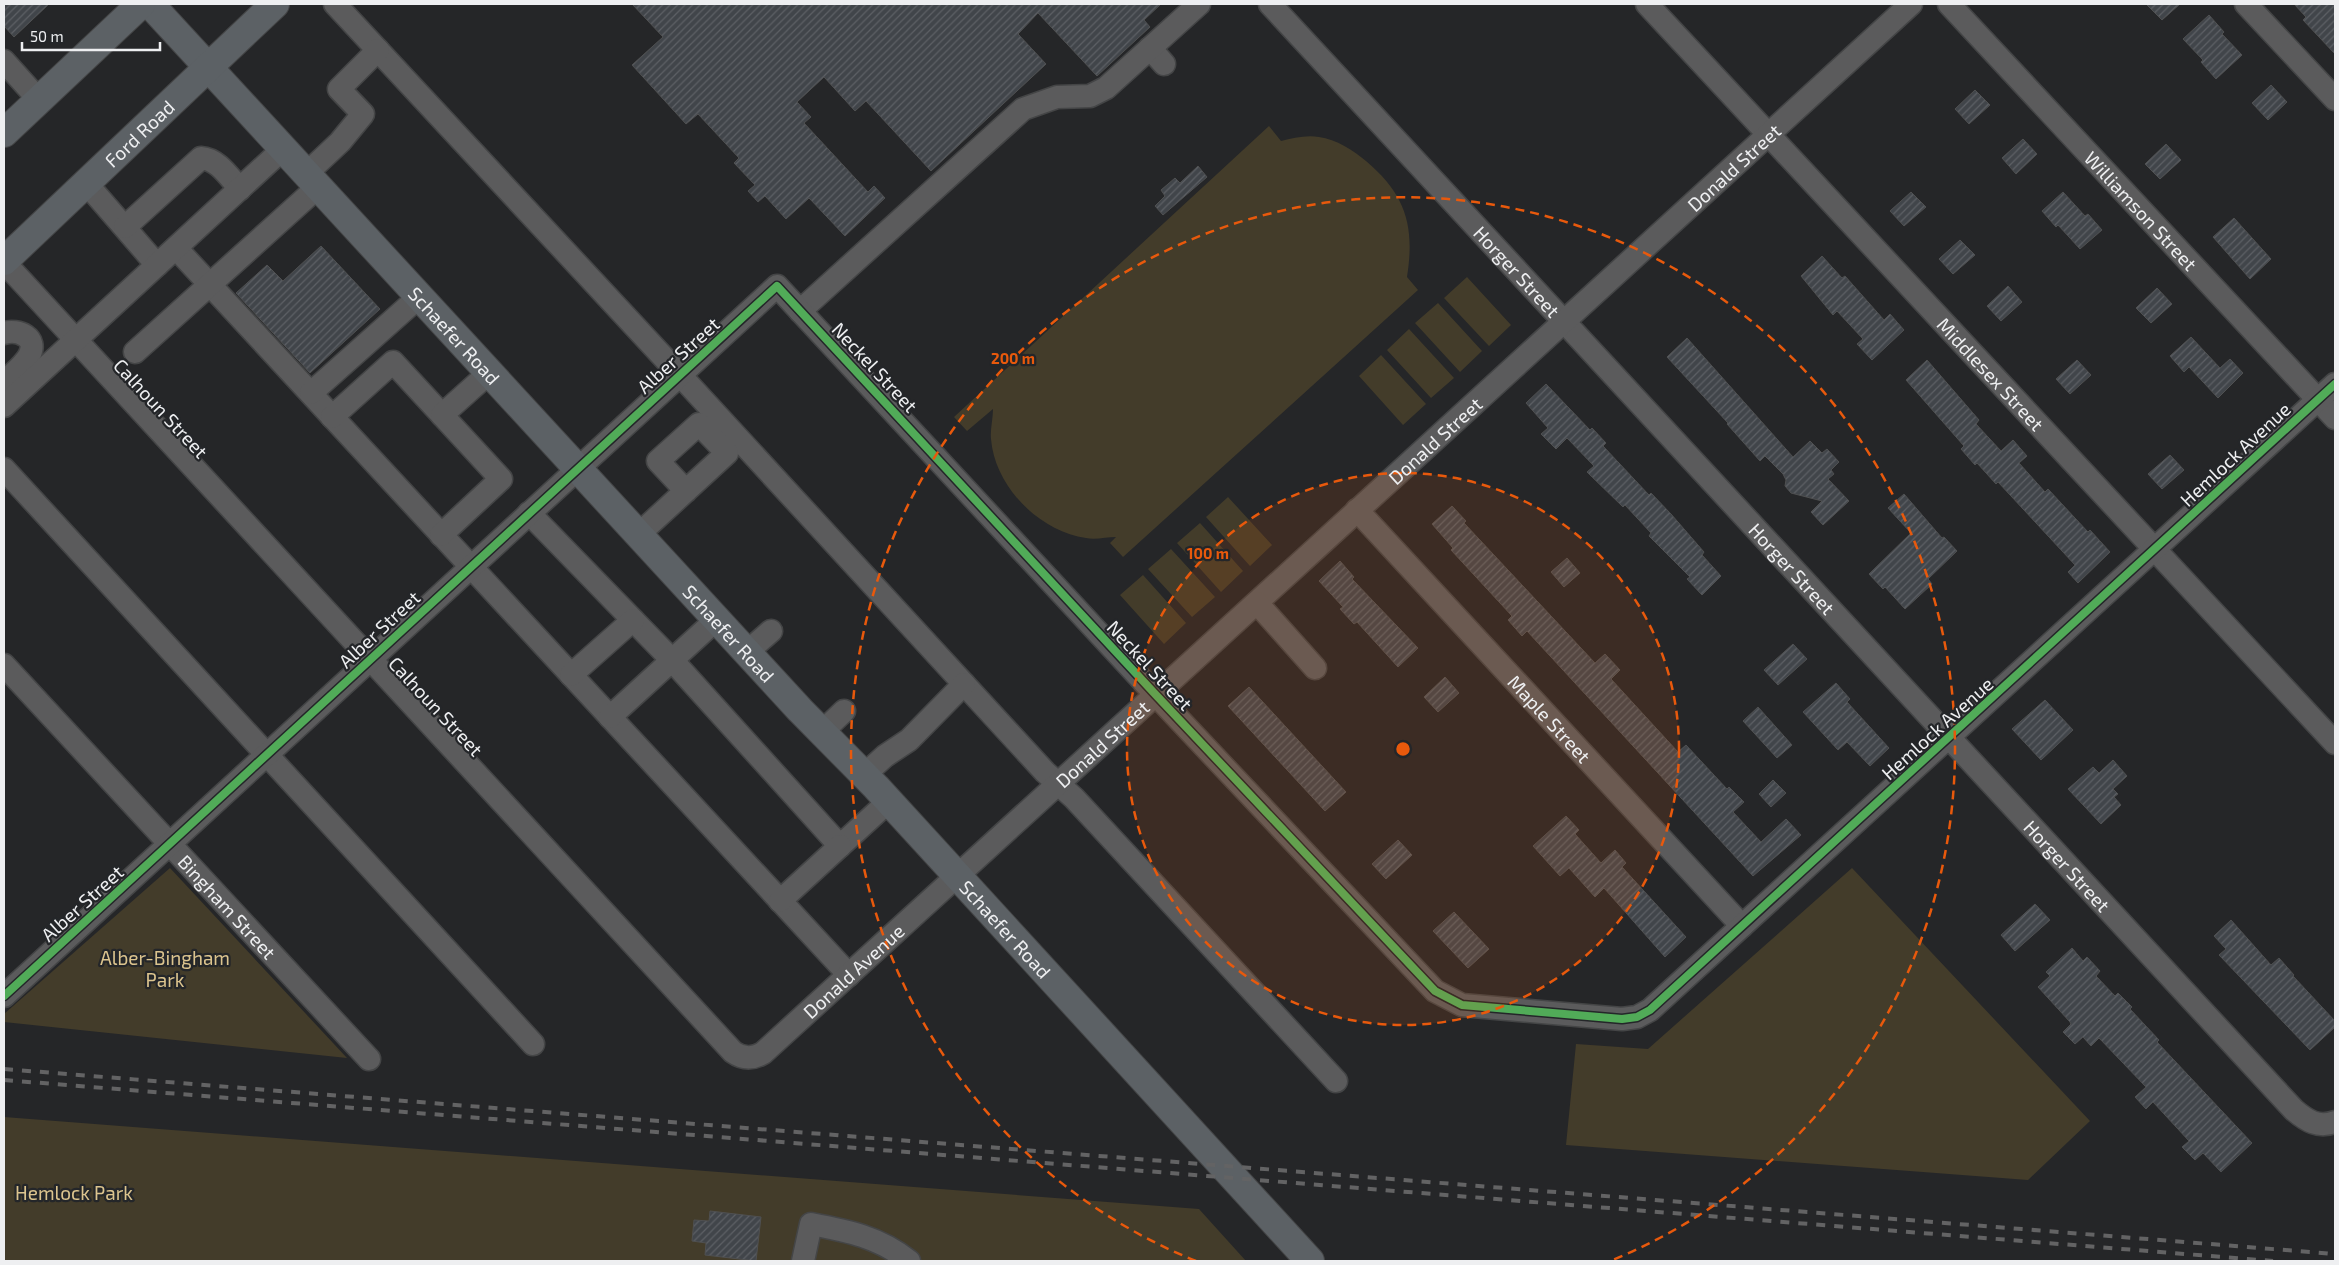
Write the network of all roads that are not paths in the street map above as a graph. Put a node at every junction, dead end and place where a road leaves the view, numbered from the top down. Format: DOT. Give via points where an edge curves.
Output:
graph roads {
  1 [pos="142,4"];
  2 [pos="150,4"];
  3 [pos="275,4"];
  4 [pos="335,4"];
  5 [pos="1199,4"];
  6 [pos="1270,4"];
  7 [pos="1647,4"];
  8 [pos="1911,4"];
  9 [pos="1949,4"];
  10 [pos="2246,4"];
  11 [pos="378,50"];
  12 [pos="4,61"];
  13 [pos="208,66"];
  14 [pos="2335,99"];
  15 [pos="39,100"];
  16 [pos="4,133"];
  17 [pos="1768,136"];
  18 [pos="284,148"];
  19 [pos="313,179"];
  20 [pos="86,183"];
  21 [pos="240,189"];
  22 [pos="125,227"];
  23 [pos="176,248"];
  24 [pos="4,261"];
  25 [pos="157,265"];
  26 [pos="209,283"];
  27 [pos="777,286"];
  28 [pos="420,296"];
  29 [pos="800,311"];
  30 [pos="1563,321"];
  31 [pos="4,333"];
  32 [pos="76,340"];
  33 [pos="135,352"];
  34 [pos="490,372"];
  35 [pos="680,375"];
  36 [pos="4,382"];
  37 [pos="2335,384"];
  38 [pos="311,393"];
  39 [pos="2318,400"];
  40 [pos="4,406"];
  41 [pos="442,415"];
  42 [pos="332,417"];
  43 [pos="2335,418"];
  44 [pos="578,467"];
  45 [pos="4,469"];
  46 [pos="686,491"];
  47 [pos="1357,510"];
  48 [pos="529,513"];
  49 [pos="639,534"];
  50 [pos="442,535"];
  51 [pos="2156,550"];
  52 [pos="471,566"];
  53 [pos="1257,602"];
  54 [pos="717,619"];
  55 [pos="633,620"];
  56 [pos="771,631"];
  57 [pos="747,652"];
  58 [pos="671,658"];
  59 [pos="371,659"];
  60 [pos="4,665"];
  61 [pos="1315,668"];
  62 [pos="571,675"];
  63 [pos="964,684"];
  64 [pos="1156,695"];
  65 [pos="844,712"];
  66 [pos="610,717"];
  67 [pos="822,732"];
  68 [pos="1949,739"];
  69 [pos="2335,744"];
  70 [pos="268,754"];
  71 [pos="864,775"];
  72 [pos="1058,784"];
  73 [pos="889,801"];
  74 [pos="170,844"];
  75 [pos="840,846"];
  76 [pos="956,875"];
  77 [pos="780,900"];
  78 [pos="1742,926"];
  79 [pos="848,975"];
  80 [pos="4,996"];
  81 [pos="1528,1011"];
  82 [pos="533,1044"];
  83 [pos="746,1058"];
  84 [pos="369,1060"];
  85 [pos="1336,1080"];
  86 [pos="2327,1123"];
  87 [pos="803,1261"];
  88 [pos="909,1261"];
  89 [pos="1310,1261"];
  1 -- 15 [label="main road"];
  2 -- 13 [label="main road, Schaefer Road"];
  3 -- 13 [label="main road, Ford Road"];
  4 -- 11 [label="street"];
  5 -- 29 [label="street" via="1157,56 1106,88 1090,96 1057,97 1023,110"];
  6 -- 30 [label="street, Horger Street"];
  7 -- 17 [label="street, Middlesex Street"];
  8 -- 17 [label="street, Donald Street"];
  9 -- 39 [label="street, Williamson Street"];
  10 -- 14 [label="street"];
  11 -- 19 [label="street" via="339,88 363,114"];
  11 -- 35 [label="street"];
  12 -- 15 [label="street"];
  13 -- 18 [label="main road, Schaefer Road"];
  13 -- 20 [label="main road, Ford Road"];
  15 -- 16 [label="main road"];
  17 -- 30 [label="street, Donald Street"];
  17 -- 51 [label="street, Middlesex Street"];
  18 -- 19 [label="main road, Schaefer Road"];
  18 -- 21 [label="street"];
  19 -- 26 [label="street"];
  19 -- 28 [label="main road, Schaefer Road"];
  20 -- 22 [label="street"];
  20 -- 24 [label="main road, Ford Road"];
  21 -- 22 [label="street" via="209,158 201,158"];
  21 -- 23 [label="street"];
  22 -- 25 [label="street"];
  23 -- 25 [label="street"];
  23 -- 26 [label="street"];
  24 -- 32 [label="street, Calhoun Street"];
  25 -- 32 [label="street"];
  26 -- 33 [label="street"];
  26 -- 38 [label="street"];
  27 -- 29 [label="street, Neckel Street"];
  27 -- 35 [label="street, Alber Street"];
  28 -- 34 [label="main road, Schaefer Road"];
  28 -- 38 [label="street"];
  29 -- 64 [label="street, Neckel Street"];
  30 -- 47 [label="street, Donald Street"];
  30 -- 68 [label="street, Horger Street"];
  31 -- 36 [label="street" via="17,331 26,335 31,351"];
  32 -- 40 [label="street"];
  32 -- 59 [label="street, Calhoun Street"];
  34 -- 41 [label="street"];
  34 -- 44 [label="main road, Schaefer Road"];
  35 -- 44 [label="street, Alber Street"];
  35 -- 63 [label="street"];
  37 -- 39 [label="street, Hemlock Avenue"];
  38 -- 42 [label="street"];
  39 -- 43 [label="street, Williamson Street"];
  39 -- 51 [label="street, Hemlock Avenue"];
  41 -- 42 [label="street" via="393,362"];
  41 -- 50 [label="street" via="501,480"];
  42 -- 50 [label="street"];
  44 -- 48 [label="street, Alber Street"];
  44 -- 49 [label="main road, Schaefer Road"];
  45 -- 70 [label="street"];
  46 -- 49 [label="street"];
  47 -- 53 [label="street, Donald Street"];
  47 -- 78 [label="street, Maple Street"];
  48 -- 52 [label="street, Alber Street"];
  48 -- 55 [label="street"];
  49 -- 54 [label="main road, Schaefer Road"];
  50 -- 52 [label="street"];
  51 -- 68 [label="street, Hemlock Avenue"];
  51 -- 69 [label="street, Middlesex Street"];
  52 -- 59 [label="street, Alber Street"];
  52 -- 62 [label="street"];
  53 -- 61 [label="street"];
  53 -- 64 [label="street, Donald Street"];
  54 -- 57 [label="main road, Schaefer Road"];
  54 -- 58 [label="street"];
  55 -- 58 [label="street"];
  55 -- 62 [label="street"];
  56 -- 57 [label="street"];
  57 -- 67 [label="main road, Schaefer Road"];
  58 -- 66 [label="street"];
  58 -- 75 [label="street"];
  59 -- 70 [label="street, Alber Street"];
  59 -- 83 [label="street, Calhoun Street" via="733,1052"];
  60 -- 74 [label="street, Bingham Street"];
  62 -- 66 [label="street"];
  63 -- 71 [label="street" via="909,740"];
  63 -- 72 [label="street"];
  64 -- 72 [label="street, Donald Street"];
  64 -- 81 [label="street, Neckel Street" via="1435,992 1462,1005"];
  65 -- 67 [label="street"];
  66 -- 77 [label="street"];
  67 -- 71 [label="main road, Schaefer Road"];
  68 -- 78 [label="street, Hemlock Avenue"];
  68 -- 86 [label="street, Horger Street" via="2294,1110 2310,1122"];
  70 -- 74 [label="street, Alber Street"];
  70 -- 82 [label="street"];
  71 -- 73 [label="main road, Schaefer Road"];
  72 -- 76 [label="street, Donald Street"];
  72 -- 85 [label="street"];
  73 -- 75 [label="street"];
  73 -- 76 [label="main road, Schaefer Road"];
  74 -- 80 [label="street, Alber Street"];
  74 -- 84 [label="street, Bingham Street"];
  75 -- 77 [label="street"];
  76 -- 79 [label="street, Donald Avenue"];
  76 -- 89 [label="main road, Schaefer Road"];
  77 -- 79 [label="street"];
  78 -- 81 [label="street, Hemlock Avenue" via="1643,1015 1622,1019"];
  79 -- 83 [label="street, Donald Avenue" via="763,1053"];
  87 -- 88 [label="street" via="811,1224 852,1232 892,1247"];
}
